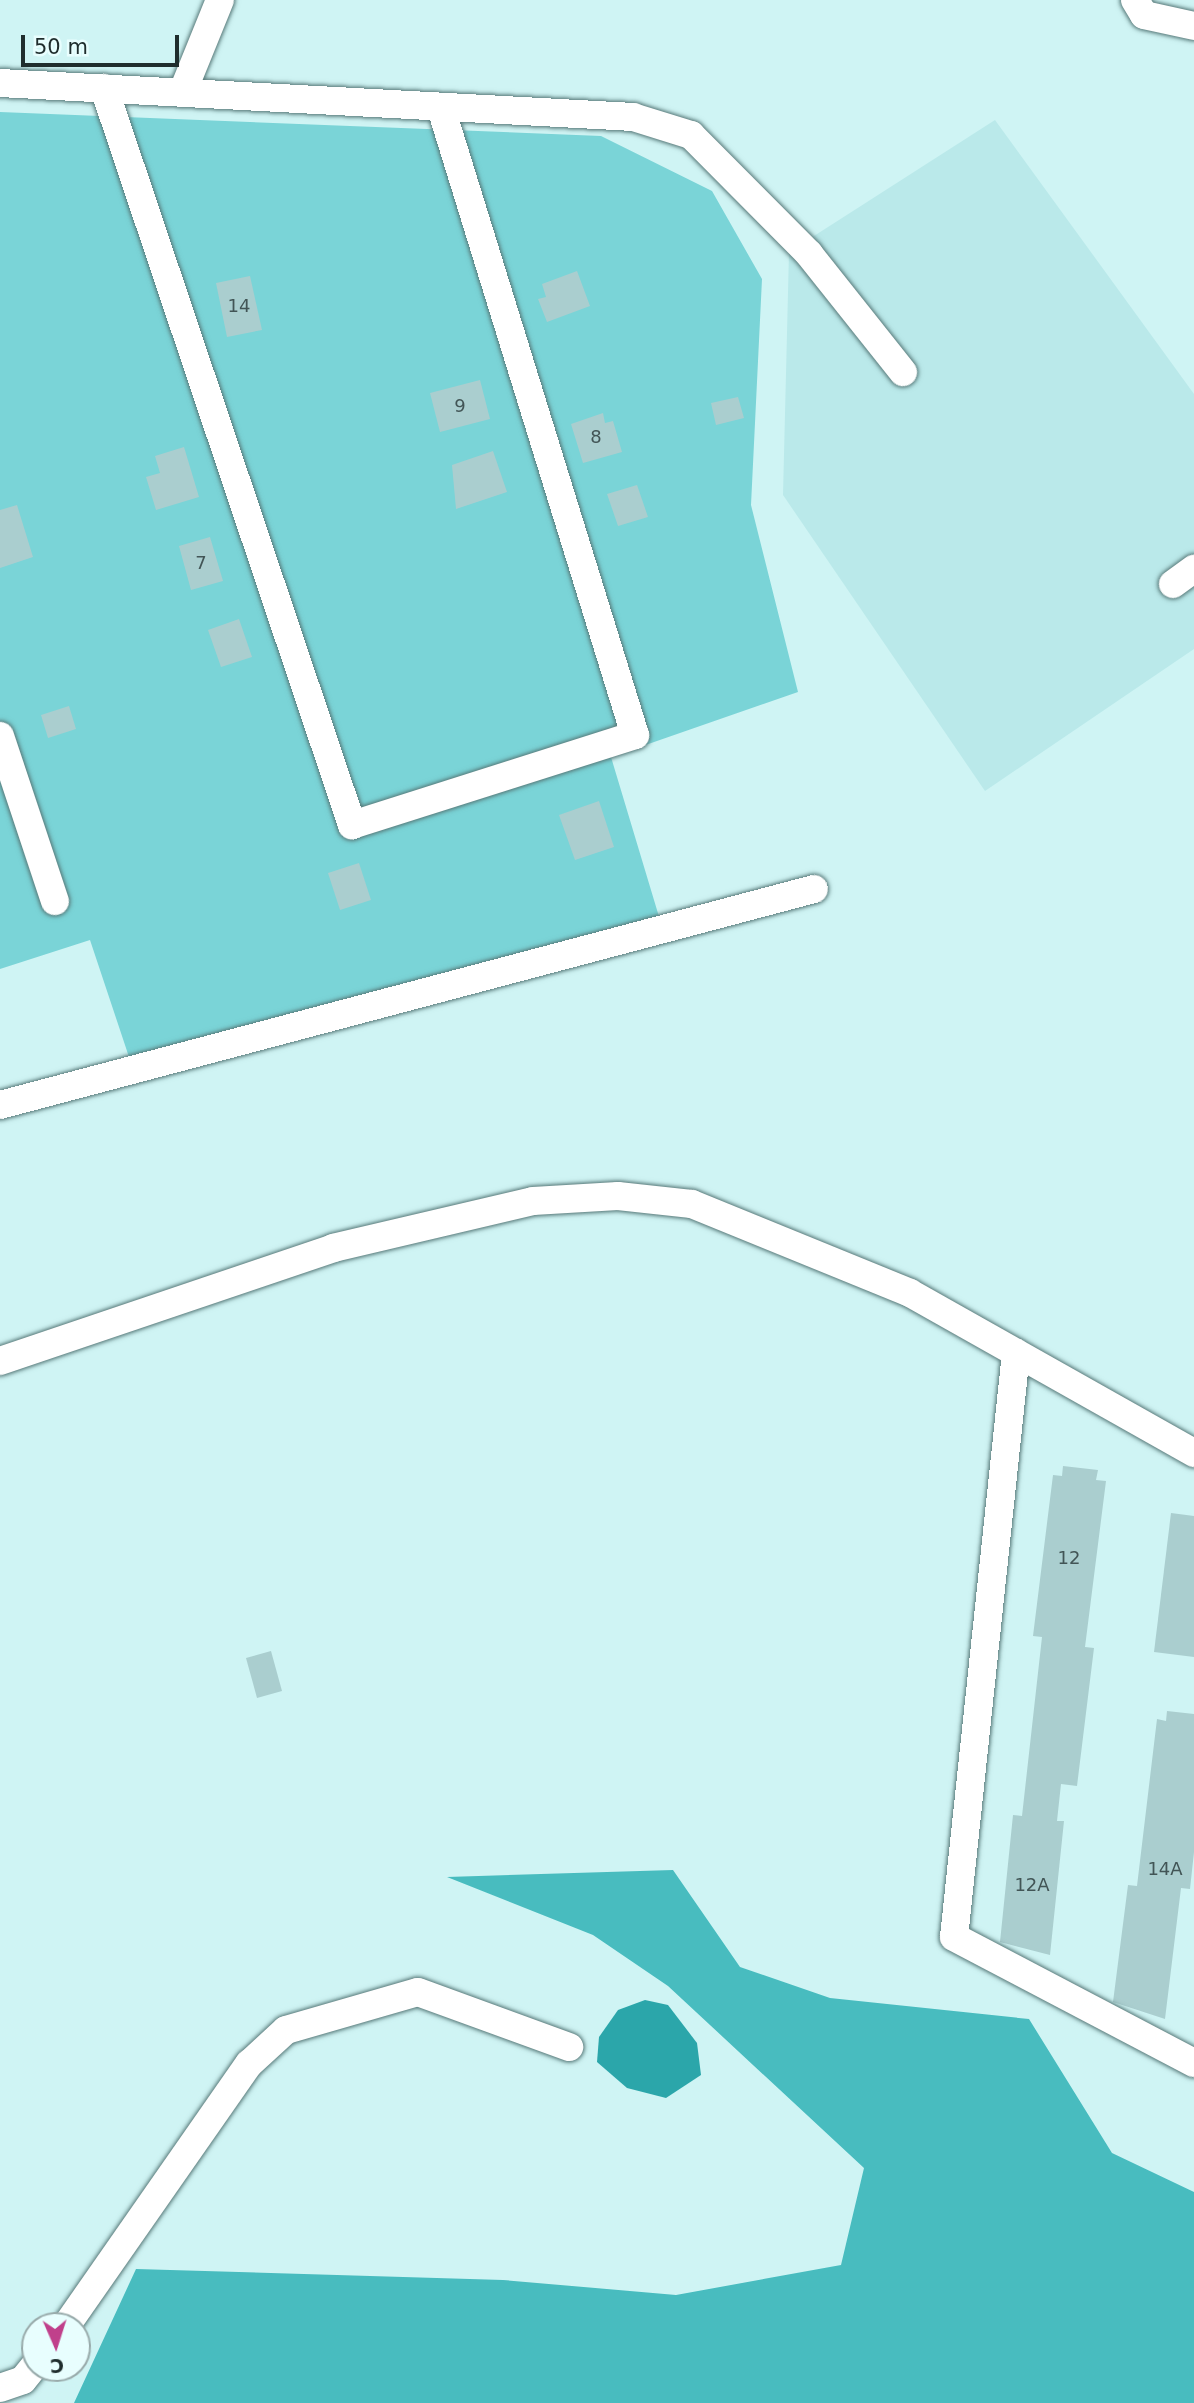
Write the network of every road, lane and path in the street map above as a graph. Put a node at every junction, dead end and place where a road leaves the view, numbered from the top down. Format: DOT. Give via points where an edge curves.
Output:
graph roads {
  1 [pos="220,0"];
  2 [pos="1135,0"];
  3 [pos="1194,26"];
  4 [pos="0,83"];
  5 [pos="104,88"];
  6 [pos="183,91"];
  7 [pos="441,108"];
  8 [pos="903,372"];
  9 [pos="0,736"];
  10 [pos="814,889"];
  11 [pos="55,901"];
  12 [pos="0,1105"];
  13 [pos="1016,1353"];
  14 [pos="0,1361"];
  15 [pos="1194,1453"];
  16 [pos="569,2047"];
  17 [pos="1194,2063"];
  18 [pos="76,2312"];
  19 [pos="21,2381"];
  20 [pos="0,2388"];
  1 -- 6 [label="street"];
  2 -- 3 [label="street" via="1144,15"];
  4 -- 5 [label="street"];
  5 -- 6 [label="street"];
  5 -- 7 [label="street" via="352,825 635,735"];
  6 -- 7 [label="street"];
  7 -- 8 [label="street" via="633,117 691,135 809,254"];
  9 -- 11 [label="street"];
  10 -- 12 [label="street"];
  13 -- 14 [label="street" via="910,1293 692,1204 618,1196 533,1202 332,1248"];
  13 -- 15 [label="street"];
  13 -- 17 [label="street" via="954,1937"];
  16 -- 18 [label="street" via="418,1992 286,2030 249,2064"];
  19 -- 20 [label="street"];
}
